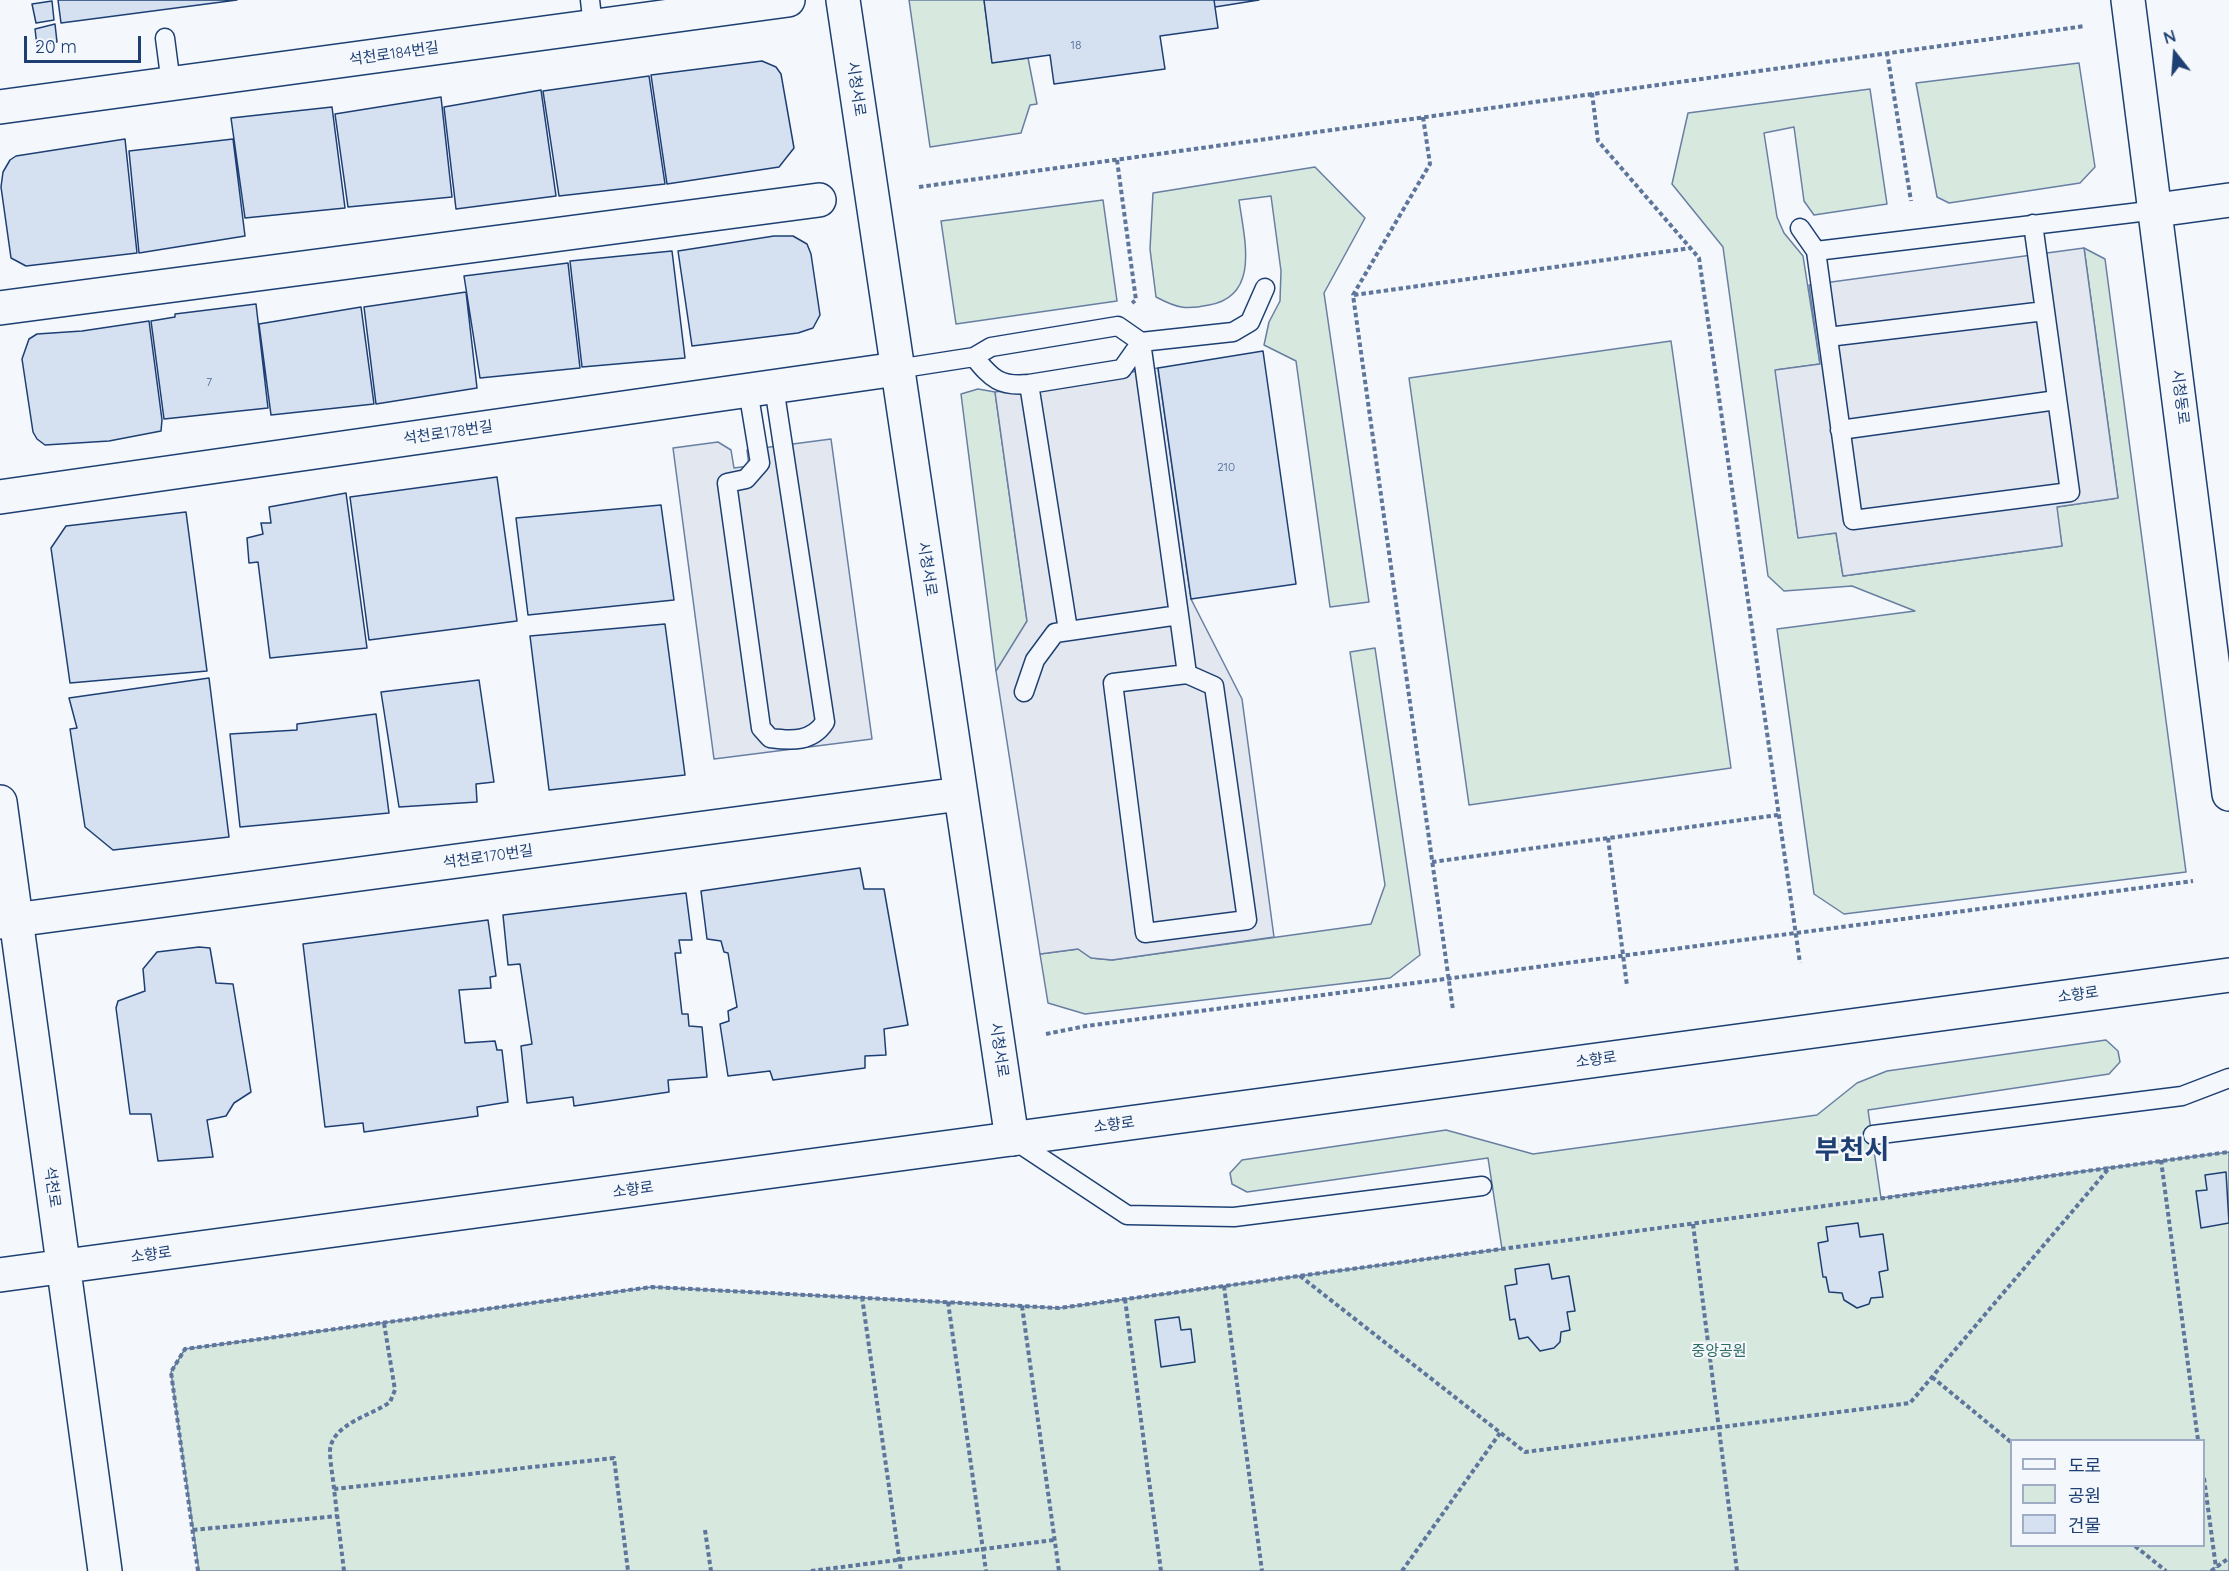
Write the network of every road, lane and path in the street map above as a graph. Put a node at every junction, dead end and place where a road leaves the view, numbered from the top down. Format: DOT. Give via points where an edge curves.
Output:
graph roads {
  1 [pos="788,0"];
  2 [pos="843,0"];
  3 [pos="2128,0"];
  4 [pos="658,9"];
  5 [pos="592,13"];
  6 [pos="2085,26"];
  7 [pos="165,38"];
  8 [pos="1887,52"];
  9 [pos="171,84"];
  10 [pos="1592,93"];
  11 [pos="0,107"];
  12 [pos="1423,117"];
  13 [pos="1117,160"];
  14 [pos="920,187"];
  15 [pos="819,200"];
  16 [pos="2229,200"];
  17 [pos="1911,201"];
  18 [pos="2157,210"];
  19 [pos="2032,224"];
  20 [pos="1800,228"];
  21 [pos="1691,248"];
  22 [pos="1816,251"];
  23 [pos="1265,288"];
  24 [pos="1353,295"];
  25 [pos="1136,300"];
  26 [pos="0,308"];
  27 [pos="2044,311"];
  28 [pos="1828,338"];
  29 [pos="1141,342"];
  30 [pos="974,357"];
  31 [pos="897,369"];
  32 [pos="1029,384"];
  33 [pos="761,389"];
  34 [pos="2057,400"];
  35 [pos="1840,430"];
  36 [pos="0,497"];
  37 [pos="1179,615"];
  38 [pos="1068,630"];
  39 [pos="1187,674"];
  40 [pos="1024,692"];
  41 [pos="960,794"];
  42 [pos="2229,794"];
  43 [pos="0,802"];
  44 [pos="1778,815"];
  45 [pos="1608,838"];
  46 [pos="1432,862"];
  47 [pos="2193,881"];
  48 [pos="8,921"];
  49 [pos="1795,935"];
  50 [pos="1623,957"];
  51 [pos="1800,963"];
  52 [pos="2229,975"];
  53 [pos="1449,980"];
  54 [pos="1627,986"];
  55 [pos="1453,1010"];
  56 [pos="1047,1034"];
  57 [pos="2229,1078"];
  58 [pos="1873,1135"];
  59 [pos="1012,1139"];
  60 [pos="2229,1152"];
  61 [pos="2161,1160"];
  62 [pos="2110,1167"];
  63 [pos="1482,1186"];
  64 [pos="1693,1223"];
  65 [pos="63,1267"];
  66 [pos="0,1275"];
  67 [pos="1300,1276"];
  68 [pos="1224,1286"];
  69 [pos="862,1297"];
  70 [pos="1125,1299"];
  71 [pos="948,1302"];
  72 [pos="1022,1306"];
  73 [pos="384,1323"];
  74 [pos="1932,1377"];
  75 [pos="1718,1427"];
  76 [pos="1500,1433"];
  77 [pos="2198,1439"];
  78 [pos="2010,1441"];
  79 [pos="2205,1487"];
  80 [pos="334,1489"];
  81 [pos="337,1516"];
  82 [pos="193,1530"];
  83 [pos="705,1530"];
  84 [pos="1054,1540"];
  85 [pos="2137,1547"];
  86 [pos="983,1548"];
  87 [pos="2229,1558"];
  88 [pos="899,1560"];
  89 [pos="2214,1569"];
  90 [pos="105,1571"];
  91 [pos="198,1571"];
  92 [pos="344,1571"];
  93 [pos="628,1571"];
  94 [pos="711,1571"];
  95 [pos="811,1571"];
  96 [pos="901,1571"];
  97 [pos="986,1571"];
  98 [pos="1059,1571"];
  99 [pos="1161,1571"];
  100 [pos="1262,1571"];
  101 [pos="1402,1571"];
  102 [pos="1737,1571"];
  103 [pos="2166,1571"];
  1 -- 4 [label="street, 석천로184번길"];
  2 -- 31 [label="street, 시청서로"];
  3 -- 18 [label="street, 시청동로"];
  4 -- 5 [label="street, 석천로184번길"];
  5 -- 9 [label="street, 석천로184번길"];
  6 -- 8 [label="path"];
  7 -- 9 [label="lane"];
  8 -- 10 [label="path"];
  8 -- 17 [label="path"];
  9 -- 11 [label="street, 석천로184번길"];
  10 -- 12 [label="path"];
  10 -- 21 [label="path" via="1598,141"];
  12 -- 13 [label="path"];
  12 -- 24 [label="path" via="1430,164"];
  13 -- 14 [label="path"];
  13 -- 25 [label="path"];
  15 -- 26 [label="street"];
  16 -- 18 [label="street"];
  18 -- 19 [label="lane"];
  18 -- 42 [label="street, 시청동로"];
  19 -- 22 [label="lane"];
  19 -- 27 [label="lane"];
  20 -- 22 [label="lane"];
  21 -- 24 [label="path"];
  21 -- 44 [label="path" via="1699,258"];
  22 -- 28 [label="lane"];
  23 -- 29 [label="lane" via="1250,322 1233,332"];
  24 -- 46 [label="path"];
  27 -- 28 [label="lane"];
  27 -- 34 [label="lane"];
  28 -- 35 [label="lane"];
  29 -- 30 [label="lane" via="1118,326 991,347"];
  29 -- 32 [label="lane" via="1122,369"];
  29 -- 37 [label="lane"];
  30 -- 31 [label="lane"];
  30 -- 32 [label="lane" via="989,376 1010,386"];
  31 -- 33 [label="street, 석천로178번길"];
  31 -- 41 [label="street, 시청서로"];
  32 -- 38 [label="lane"];
  33 -- 33 [label="lane" via="760,463 746,479 727,483 761,728 770,738 803,739 819,732 825,722"];
  33 -- 36 [label="street, 석천로178번길"];
  34 -- 35 [label="lane"];
  34 -- 35 [label="lane" via="2070,492 1853,520"];
  37 -- 38 [label="lane"];
  37 -- 39 [label="lane"];
  38 -- 40 [label="lane" via="1055,633 1035,660"];
  39 -- 39 [label="lane" via="1214,686 1247,920 1145,933 1113,683"];
  41 -- 48 [label="street, 석천로170번길"];
  41 -- 59 [label="street, 시청서로"];
  43 -- 48 [label="street, 석천로"];
  44 -- 45 [label="path"];
  44 -- 49 [label="path"];
  45 -- 46 [label="path"];
  45 -- 50 [label="path"];
  46 -- 53 [label="path"];
  47 -- 49 [label="path"];
  48 -- 65 [label="street, 석천로"];
  49 -- 50 [label="path"];
  49 -- 51 [label="path"];
  50 -- 53 [label="path"];
  50 -- 54 [label="path"];
  52 -- 59 [label="street, 소향로"];
  53 -- 55 [label="path"];
  53 -- 56 [label="path"];
  57 -- 58 [label="lane" via="2182,1096"];
  59 -- 63 [label="lane" via="1127,1215 1234,1217"];
  59 -- 65 [label="street, 소향로"];
  60 -- 61 [label="path"];
  61 -- 62 [label="path"];
  61 -- 77 [label="path"];
  62 -- 64 [label="path"];
  62 -- 74 [label="path"];
  64 -- 67 [label="path"];
  64 -- 75 [label="path"];
  65 -- 66 [label="street, 소향로"];
  65 -- 90 [label="street, 석천로"];
  67 -- 68 [label="path"];
  67 -- 76 [label="path"];
  68 -- 70 [label="path"];
  68 -- 100 [label="path"];
  69 -- 71 [label="path"];
  69 -- 73 [label="path" via="652,1287"];
  69 -- 88 [label="path"];
  70 -- 72 [label="path" via="1059,1308"];
  70 -- 99 [label="path"];
  71 -- 72 [label="path"];
  71 -- 86 [label="path"];
  72 -- 84 [label="path"];
  73 -- 80 [label="path" via="395,1390 390,1402 335,1436 330,1449"];
  73 -- 82 [label="path" via="185,1349 171,1372"];
  74 -- 75 [label="path" via="1910,1403"];
  74 -- 78 [label="path"];
  75 -- 76 [label="path" via="1525,1452"];
  75 -- 102 [label="path"];
  76 -- 101 [label="path"];
  79 -- 89 [label="path"];
  80 -- 81 [label="path"];
  80 -- 93 [label="path" via="614,1458"];
  81 -- 82 [label="path"];
  81 -- 92 [label="path"];
  82 -- 91 [label="path"];
  83 -- 94 [label="path"];
  84 -- 86 [label="path"];
  84 -- 98 [label="path"];
  85 -- 103 [label="path"];
  86 -- 88 [label="path"];
  86 -- 97 [label="path"];
  87 -- 89 [label="path"];
  88 -- 95 [label="path"];
  88 -- 96 [label="path"];
}
